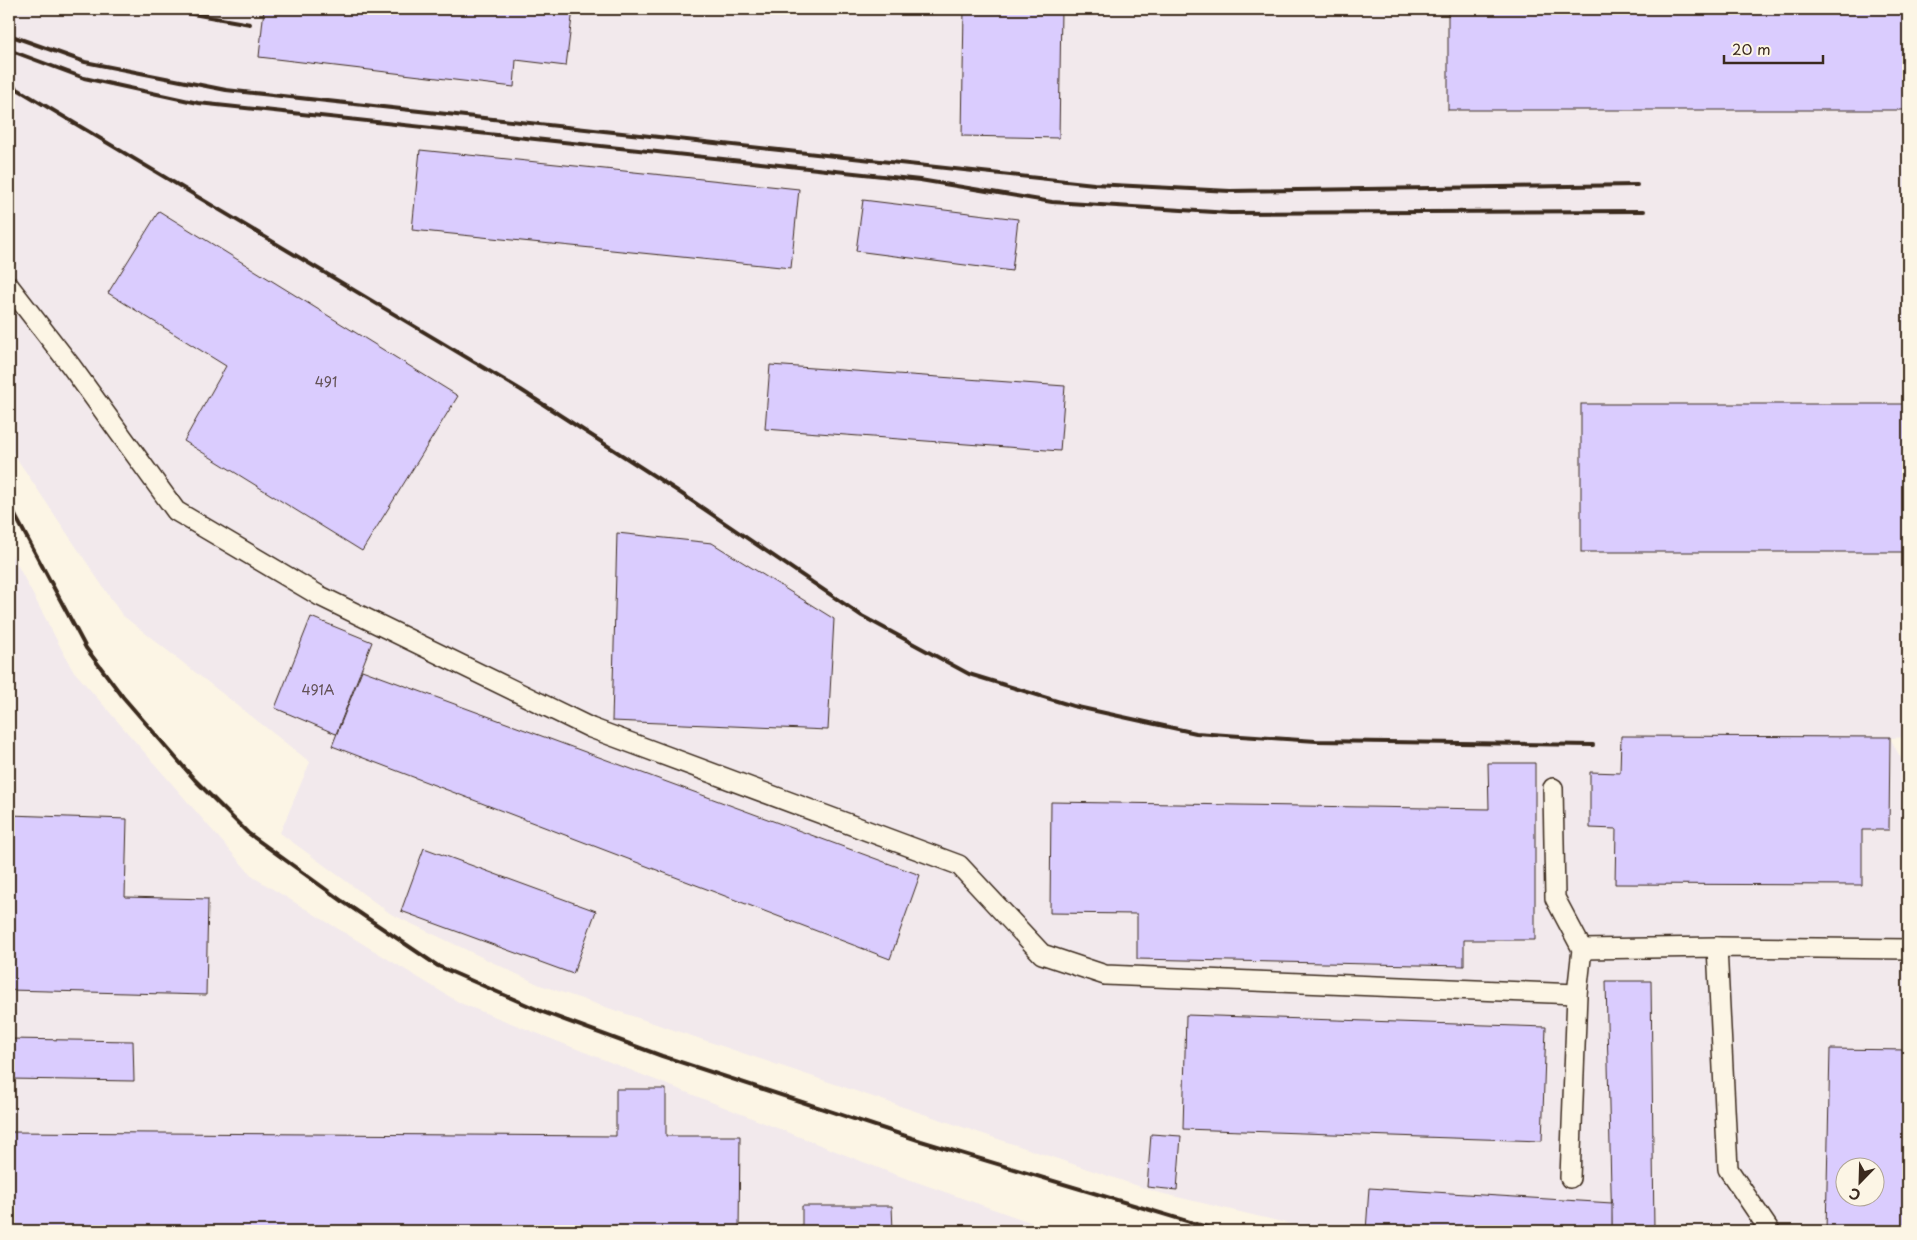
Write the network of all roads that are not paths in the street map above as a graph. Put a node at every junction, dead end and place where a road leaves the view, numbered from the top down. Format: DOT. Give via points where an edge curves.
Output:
graph roads {
  1 [pos="9,286"];
  2 [pos="1553,788"];
  3 [pos="1717,947"];
  4 [pos="1582,949"];
  5 [pos="1908,949"];
  6 [pos="1577,994"];
  7 [pos="1570,1178"];
  8 [pos="1770,1231"];
  1 -- 6 [label="lane" via="176,511 320,596 591,728 959,865 1042,954 1105,975"];
  2 -- 4 [label="lane" via="1555,898"];
  3 -- 4 [label="lane"];
  3 -- 5 [label="lane"];
  3 -- 8 [label="lane" via="1728,1169"];
  4 -- 6 [label="lane"];
  6 -- 7 [label="lane"];
}
